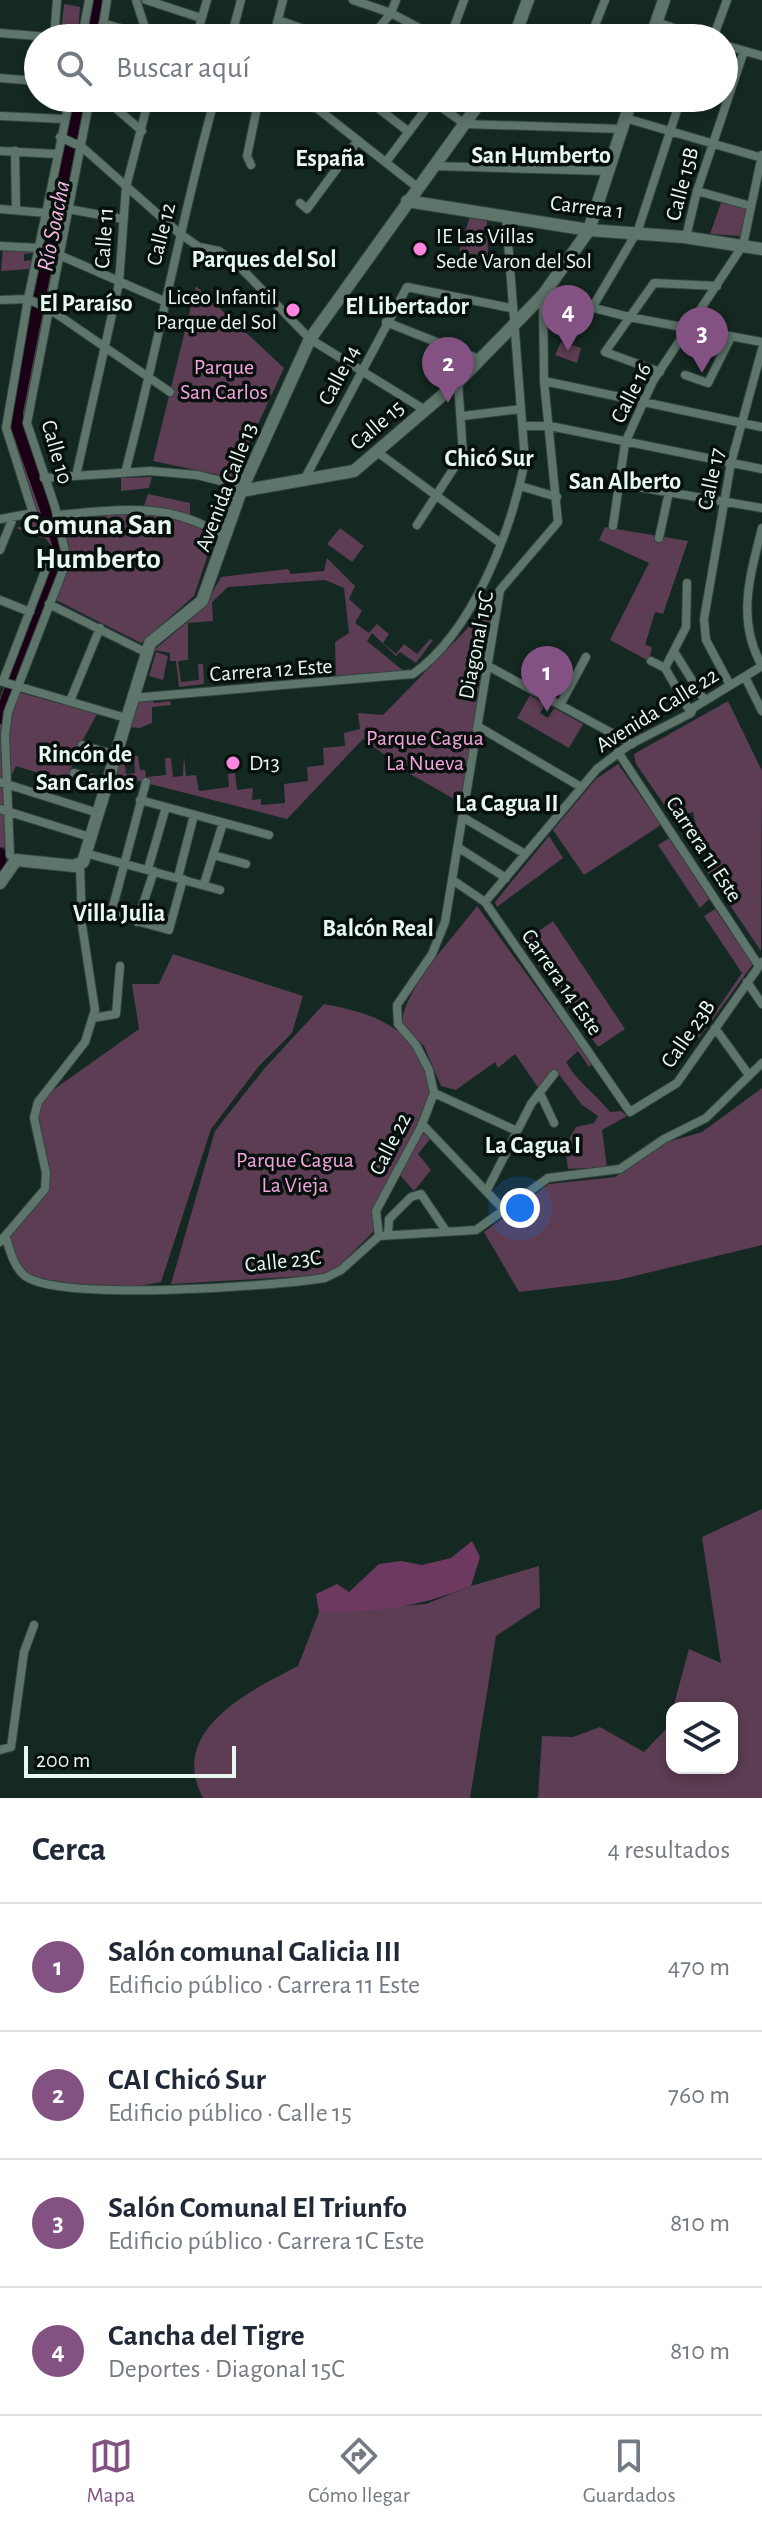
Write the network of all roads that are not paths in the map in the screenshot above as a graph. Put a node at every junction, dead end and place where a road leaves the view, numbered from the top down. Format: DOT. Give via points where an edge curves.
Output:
graph roads {
  1 [pos="57,0"];
  2 [pos="88,0"];
  3 [pos="107,0"];
  4 [pos="139,0"];
  5 [pos="207,0"];
  6 [pos="241,0"];
  7 [pos="283,0"];
  8 [pos="354,0"];
  9 [pos="396,0"];
  10 [pos="464,0"];
  11 [pos="528,0"];
  12 [pos="605,0"];
  13 [pos="664,0"];
  14 [pos="727,0"];
  15 [pos="391,13"];
  16 [pos="201,18"];
  17 [pos="278,20"];
  18 [pos="656,22"];
  19 [pos="103,23"];
  20 [pos="55,24"];
  21 [pos="84,24"];
  22 [pos="106,24"];
  23 [pos="146,24"];
  24 [pos="200,24"];
  25 [pos="235,24"];
  26 [pos="277,24"];
  27 [pos="290,24"];
  28 [pos="382,24"];
  29 [pos="412,24"];
  30 [pos="455,24"];
  31 [pos="519,24"];
  32 [pos="596,24"];
  33 [pos="662,24"];
  34 [pos="718,24"];
  35 [pos="0,33"];
  36 [pos="24,35"];
  37 [pos="738,49"];
  38 [pos="744,51"];
  39 [pos="762,56"];
  40 [pos="738,68"];
  41 [pos="0,78"];
  42 [pos="24,80"];
  43 [pos="66,112"];
  44 [pos="88,112"];
  45 [pos="120,112"];
  46 [pos="146,112"];
  47 [pos="212,112"];
  48 [pos="256,112"];
  49 [pos="322,112"];
  50 [pos="383,112"];
  51 [pos="422,112"];
  52 [pos="448,112"];
  53 [pos="473,112"];
  54 [pos="628,112"];
  55 [pos="676,112"];
  56 [pos="723,112"];
  57 [pos="0,116"];
  58 [pos="64,119"];
  59 [pos="465,124"];
  60 [pos="624,124"];
  61 [pos="142,131"];
  62 [pos="670,131"];
  63 [pos="409,132"];
  64 [pos="60,137"];
  65 [pos="358,140"];
  66 [pos="711,145"];
  67 [pos="82,147"];
  68 [pos="0,151"];
  69 [pos="15,151"];
  70 [pos="57,154"];
  71 [pos="762,157"];
  72 [pos="386,162"];
  73 [pos="251,165"];
  74 [pos="433,166"];
  75 [pos="608,171"];
  76 [pos="126,187"];
  77 [pos="417,187"];
  78 [pos="697,191"];
  79 [pos="407,201"];
  80 [pos="300,203"];
  81 [pos="751,206"];
  82 [pos="0,209"];
  83 [pos="68,209"];
  84 [pos="16,210"];
  85 [pos="46,213"];
  86 [pos="506,216"];
  87 [pos="123,219"];
  88 [pos="589,230"];
  89 [pos="179,233"];
  90 [pos="636,233"];
  91 [pos="686,237"];
  92 [pos="743,245"];
  93 [pos="0,246"];
  94 [pos="40,248"];
  95 [pos="762,249"];
  96 [pos="57,254"];
  97 [pos="119,283"];
  98 [pos="717,286"];
  99 [pos="543,295"];
  100 [pos="28,299"];
  101 [pos="0,300"];
  102 [pos="164,301"];
  103 [pos="48,308"];
  104 [pos="511,308"];
  105 [pos="592,308"];
  106 [pos="629,317"];
  107 [pos="386,322"];
  108 [pos="513,325"];
  109 [pos="689,329"];
  110 [pos="731,337"];
  111 [pos="310,339"];
  112 [pos="762,342"];
  113 [pos="105,348"];
  114 [pos="762,349"];
  115 [pos="479,359"];
  116 [pos="361,371"];
  117 [pos="660,372"];
  118 [pos="759,372"];
  119 [pos="685,375"];
  120 [pos="150,377"];
  121 [pos="544,381"];
  122 [pos="458,382"];
  123 [pos="170,392"];
  124 [pos="750,392"];
  125 [pos="762,394"];
  126 [pos="643,404"];
  127 [pos="521,409"];
  128 [pos="425,410"];
  129 [pos="463,416"];
  130 [pos="742,423"];
  131 [pos="525,426"];
  132 [pos="550,426"];
  133 [pos="762,427"];
  134 [pos="3,428"];
  135 [pos="625,443"];
  136 [pos="376,451"];
  137 [pos="731,463"];
  138 [pos="762,469"];
  139 [pos="125,473"];
  140 [pos="76,476"];
  141 [pos="44,478"];
  142 [pos="304,480"];
  143 [pos="620,484"];
  144 [pos="520,486"];
  145 [pos="241,491"];
  146 [pos="669,492"];
  147 [pos="438,496"];
  148 [pos="557,497"];
  149 [pos="724,501"];
  150 [pos="762,508"];
  151 [pos="57,515"];
  152 [pos="13,518"];
  153 [pos="0,519"];
  154 [pos="417,525"];
  155 [pos="613,526"];
  156 [pos="762,529"];
  157 [pos="225,537"];
  158 [pos="659,538"];
  159 [pos="499,542"];
  160 [pos="0,550"];
  161 [pos="50,558"];
  162 [pos="687,583"];
  163 [pos="0,600"];
  164 [pos="49,604"];
  165 [pos="30,612"];
  166 [pos="100,628"];
  167 [pos="762,644"];
  168 [pos="145,652"];
  169 [pos="675,653"];
  170 [pos="754,653"];
  171 [pos="586,657"];
  172 [pos="651,661"];
  173 [pos="488,666"];
  174 [pos="762,666"];
  175 [pos="665,668"];
  176 [pos="745,677"];
  177 [pos="8,683"];
  178 [pos="730,685"];
  179 [pos="132,698"];
  180 [pos="70,701"];
  181 [pos="705,701"];
  182 [pos="560,705"];
  183 [pos="762,711"];
  184 [pos="691,713"];
  185 [pos="126,718"];
  186 [pos="479,727"];
  187 [pos="632,744"];
  188 [pos="82,745"];
  189 [pos="618,752"];
  190 [pos="115,755"];
  191 [pos="74,773"];
  192 [pos="146,782"];
  193 [pos="3,783"];
  194 [pos="105,783"];
  195 [pos="581,787"];
  196 [pos="140,800"];
  197 [pos="166,807"];
  198 [pos="4,810"];
  199 [pos="98,813"];
  200 [pos="194,815"];
  201 [pos="464,818"];
  202 [pos="223,823"];
  203 [pos="269,835"];
  204 [pos="90,837"];
  205 [pos="459,848"];
  206 [pos="85,853"];
  207 [pos="525,854"];
  208 [pos="213,855"];
  209 [pos="8,856"];
  210 [pos="124,863"];
  211 [pos="246,864"];
  212 [pos="80,866"];
  213 [pos="151,870"];
  214 [pos="180,878"];
  215 [pos="506,878"];
  216 [pos="454,881"];
  217 [pos="0,883"];
  218 [pos="204,884"];
  219 [pos="220,890"];
  220 [pos="485,902"];
  221 [pos="137,922"];
  222 [pos="760,964"];
  223 [pos="120,966"];
  224 [pos="747,982"];
  225 [pos="762,1004"];
  226 [pos="93,1018"];
  227 [pos="715,1028"];
  228 [pos="762,1063"];
  229 [pos="554,1074"];
  230 [pos="749,1075"];
  231 [pos="434,1093"];
  232 [pos="540,1093"];
  233 [pos="630,1112"];
  234 [pos="554,1123"];
  235 [pos="422,1124"];
  236 [pos="517,1131"];
  237 [pos="487,1190"];
  238 [pos="503,1209"];
  239 [pos="446,1231"];
  240 [pos="383,1236"];
  241 [pos="3,1240"];
  242 [pos="34,1625"];
  243 [pos="0,1750"];
  1 -- 20 [label="street"];
  2 -- 21 [label="street"];
  3 -- 19 [label="street"];
  4 -- 16 [label="street"];
  4 -- 23 [label="street"];
  5 -- 16 [label="street"];
  6 -- 25 [label="street"];
  7 -- 17 [label="street"];
  8 -- 15 [label="street"];
  9 -- 15 [label="street"];
  10 -- 30 [label="street"];
  11 -- 31 [label="main road"];
  12 -- 32 [label="street"];
  13 -- 18 [label="main road"];
  14 -- 34 [label="street"];
  15 -- 28 [label="street"];
  15 -- 29 [label="street"];
  16 -- 24 [label="street"];
  17 -- 26 [label="street"];
  17 -- 27 [label="street"];
  18 -- 33 [label="street"];
  19 -- 22 [label="street"];
  35 -- 36 [label="street"];
  37 -- 38 [label="street"];
  38 -- 39 [label="street"];
  38 -- 40 [label="street, Calle 15B"];
  41 -- 42 [label="street"];
  43 -- 58 [label="street, Calle 10"];
  44 -- 67 [label="street, Calle 10"];
  45 -- 61 [label="street"];
  46 -- 61 [label="street, Calle 11"];
  47 -- 89 [label="street, Calle 12"];
  48 -- 73 [label="street" via="247,156"];
  49 -- 65 [label="street"];
  50 -- 63 [label="street"];
  51 -- 63 [label="street"];
  52 -- 59 [label="street"];
  53 -- 59 [label="main road, Avenida Calle 13"];
  54 -- 60 [label="main road, Calle 15"];
  55 -- 62 [label="street"];
  56 -- 66 [label="street, Calle 15B"];
  57 -- 58 [label="street"];
  58 -- 64 [label="street, Calle 10"];
  59 -- 60 [label="street"];
  59 -- 74 [label="main road, Avenida Calle 13"];
  60 -- 62 [label="street"];
  60 -- 75 [label="main road, Calle 15"];
  61 -- 76 [label="street, Calle 11"];
  62 -- 66 [label="street"];
  62 -- 90 [label="street"];
  63 -- 72 [label="street"];
  64 -- 67 [label="street"];
  64 -- 70 [label="street, Calle 10"];
  65 -- 72 [label="street"];
  65 -- 80 [label="street" via="307,209"];
  66 -- 71 [label="street"];
  66 -- 78 [label="street, Calle 15B"];
  67 -- 76 [label="street"];
  67 -- 83 [label="street, Calle 10"];
  68 -- 69 [label="street"];
  69 -- 70 [label="street"];
  69 -- 84 [label="street"];
  70 -- 85 [label="street, Calle 10"];
  71 -- 81 [label="street, Calle 16"];
  72 -- 77 [label="street"];
  74 -- 75 [label="street"];
  74 -- 77 [label="main road, Avenida Calle 13"];
  75 -- 88 [label="main road, Calle 15"];
  76 -- 87 [label="street, Calle 11"];
  76 -- 89 [label="street"];
  77 -- 79 [label="main road, Avenida Calle 13"];
  78 -- 81 [label="street"];
  78 -- 91 [label="street, Calle 15B"];
  79 -- 86 [label="main road, Carrera 1"];
  79 -- 111 [label="main road, Avenida Calle 13"];
  81 -- 92 [label="street, Calle 16"];
  82 -- 84 [label="street"];
  83 -- 87 [label="street"];
  83 -- 96 [label="street, Calle 10"];
  84 -- 85 [label="street"];
  85 -- 94 [label="street, Calle 10"];
  86 -- 88 [label="main road, Carrera 1"];
  86 -- 104 [label="street"];
  87 -- 97 [label="street, Calle 11"];
  88 -- 90 [label="main road, Carrera 1"];
  88 -- 99 [label="main road, Calle 15"];
  89 -- 102 [label="street, Calle 12"];
  89 -- 111 [label="street" via="240,267"];
  90 -- 91 [label="main road, Carrera 1"];
  90 -- 105 [label="street"];
  91 -- 92 [label="main road, Carrera 1"];
  92 -- 95 [label="main road, Carrera 1"];
  92 -- 98 [label="street, Calle 16"];
  93 -- 94 [label="street"];
  94 -- 100 [label="street, Calle 10"];
  96 -- 97 [label="street"];
  96 -- 103 [label="street, Calle 10"];
  97 -- 102 [label="street"];
  97 -- 113 [label="street, Calle 11"];
  98 -- 106 [label="street" via="654,283"];
  98 -- 109 [label="street, Calle 16"];
  99 -- 105 [label="street"];
  99 -- 108 [label="main road, Calle 15"];
  99 -- 121 [label="street, Diagonal 15C"];
  100 -- 101 [label="street"];
  100 -- 103 [label="street"];
  100 -- 134 [label="street, Calle 10"];
  102 -- 120 [label="street, Calle 12"];
  103 -- 113 [label="street"];
  103 -- 141 [label="street, Calle 10" via="27,423"];
  104 -- 107 [label="street, Calle 14" via="407,287"];
  104 -- 108 [label="street"];
  105 -- 106 [label="street"];
  106 -- 109 [label="street"];
  106 -- 117 [label="street" via="605,352"];
  107 -- 115 [label="street"];
  107 -- 116 [label="street, Calle 14"];
  108 -- 115 [label="main road, Calle 15"];
  108 -- 127 [label="street"];
  109 -- 110 [label="street"];
  109 -- 117 [label="street, Calle 16"];
  110 -- 112 [label="street"];
  110 -- 119 [label="street" via="708,383"];
  111 -- 116 [label="street"];
  111 -- 145 [label="main road, Avenida Calle 13"];
  113 -- 120 [label="street"];
  113 -- 140 [label="street, Calle 11"];
  114 -- 118 [label="street, Calle 17"];
  115 -- 122 [label="main road, Calle 15"];
  116 -- 128 [label="street"];
  116 -- 142 [label="street, Calle 14"];
  117 -- 126 [label="street, Calle 16"];
  118 -- 124 [label="street, Calle 17"];
  120 -- 123 [label="street"];
  120 -- 139 [label="street, Calle 12"];
  121 -- 126 [label="street"];
  121 -- 132 [label="street, Diagonal 15C"];
  122 -- 128 [label="main road, Calle 15"];
  122 -- 129 [label="street"];
  124 -- 125 [label="street"];
  124 -- 130 [label="street, Calle 17"];
  126 -- 130 [label="street"];
  126 -- 135 [label="street, Calle 16"];
  127 -- 129 [label="street"];
  127 -- 131 [label="street"];
  128 -- 136 [label="main road, Calle 15"];
  129 -- 147 [label="street" via="463,454"];
  130 -- 133 [label="street"];
  130 -- 137 [label="street, Calle 17"];
  131 -- 132 [label="street"];
  131 -- 144 [label="street"];
  132 -- 135 [label="street"];
  132 -- 148 [label="street, Diagonal 15C"];
  134 -- 152 [label="street, Calle 10" via="33,513"];
  135 -- 137 [label="street"];
  135 -- 143 [label="street, Calle 16"];
  136 -- 142 [label="main road, Calle 15" via="354,471"];
  136 -- 147 [label="street"];
  137 -- 138 [label="street"];
  137 -- 149 [label="street, Calle 17"];
  139 -- 140 [label="street"];
  139 -- 145 [label="street" via="197,475"];
  140 -- 141 [label="street"];
  141 -- 151 [label="street, Calle 10"];
  142 -- 145 [label="main road"];
  143 -- 146 [label="street"];
  143 -- 155 [label="street, Calle 16"];
  144 -- 148 [label="street"];
  144 -- 159 [label="street"];
  145 -- 157 [label="main road, Avenida Calle 13"];
  146 -- 149 [label="street"];
  146 -- 158 [label="street"];
  147 -- 154 [label="street"];
  147 -- 159 [label="street"];
  148 -- 173 [label="street, Diagonal 15C" via="554,530 500,590"];
  149 -- 150 [label="street"];
  149 -- 178 [label="street, Calle 17" via="704,619 706,640"];
  151 -- 157 [label="street" via="162,510"];
  151 -- 164 [label="street, Calle 10" via="67,560"];
  152 -- 153 [label="street"];
  152 -- 160 [label="street"];
  156 -- 170 [label="street" via="746,598"];
  157 -- 168 [label="main road, Avenida Calle 13" via="202,601"];
  159 -- 179 [label="street, Carrera 12 Este" via="457,629 413,674"];
  161 -- 165 [label="street, Calle 10"];
  162 -- 169 [label="street" via="686,627"];
  163 -- 165 [label="street"];
  164 -- 166 [label="street"];
  164 -- 177 [label="street, Calle 10"];
  165 -- 177 [label="street, Calle 10"];
  166 -- 168 [label="street"];
  166 -- 180 [label="street"];
  167 -- 170 [label="street"];
  168 -- 179 [label="main road, Avenida Calle 13"];
  169 -- 175 [label="street"];
  169 -- 181 [label="street"];
  170 -- 174 [label="street"];
  171 -- 182 [label="street"];
  172 -- 175 [label="street"];
  173 -- 182 [label="street"];
  173 -- 186 [label="street, Diagonal 15C"];
  174 -- 176 [label="street, Avenida Calle 22"];
  175 -- 184 [label="street"];
  176 -- 178 [label="street, Avenida Calle 22"];
  176 -- 183 [label="street"];
  177 -- 180 [label="street"];
  177 -- 193 [label="street, Calle 10"];
  178 -- 181 [label="street, Avenida Calle 22"];
  179 -- 185 [label="main road, Avenida Calle 13"];
  180 -- 185 [label="street"];
  181 -- 184 [label="street, Avenida Calle 22"];
  182 -- 187 [label="street"];
  184 -- 187 [label="street, Avenida Calle 22"];
  185 -- 190 [label="main road, Avenida Calle 13"];
  186 -- 195 [label="street"];
  186 -- 201 [label="street, Diagonal 15C"];
  187 -- 189 [label="street, Avenida Calle 22"];
  188 -- 190 [label="street"];
  189 -- 195 [label="street, Avenida Calle 22"];
  189 -- 222 [label="street, Carrera 11 Este"];
  190 -- 194 [label="main road, Avenida Calle 13"];
  191 -- 194 [label="street"];
  192 -- 196 [label="street"];
  193 -- 198 [label="street, Calle 10"];
  193 -- 199 [label="street"];
  194 -- 199 [label="main road, Avenida Calle 13"];
  195 -- 207 [label="street, Avenida Calle 22"];
  196 -- 197 [label="street"];
  196 -- 210 [label="street"];
  197 -- 200 [label="street"];
  197 -- 213 [label="street"];
  198 -- 204 [label="street"];
  198 -- 209 [label="street, Calle 10"];
  199 -- 204 [label="main road, Avenida Calle 13"];
  200 -- 202 [label="street"];
  200 -- 214 [label="street"];
  201 -- 205 [label="street, Diagonal 15C"];
  201 -- 207 [label="street"];
  202 -- 203 [label="street"];
  202 -- 208 [label="street"];
  204 -- 206 [label="main road, Avenida Calle 13"];
  205 -- 215 [label="street"];
  205 -- 216 [label="street, Diagonal 15C"];
  206 -- 210 [label="street"];
  206 -- 212 [label="main road, Avenida Calle 13"];
  207 -- 215 [label="street, Avenida Calle 22"];
  208 -- 211 [label="street"];
  208 -- 218 [label="street"];
  209 -- 212 [label="main road"];
  209 -- 217 [label="main road"];
  210 -- 213 [label="street"];
  210 -- 221 [label="street" via="111,914"];
  212 -- 226 [label="street"];
  213 -- 214 [label="street"];
  213 -- 221 [label="street"];
  214 -- 218 [label="street"];
  214 -- 221 [label="street" via="169,930"];
  215 -- 220 [label="street, Avenida Calle 22"];
  216 -- 220 [label="street, Carrera 14 Este"];
  216 -- 231 [label="street, Diagonal 15C" via="432,954 397,1005 398,1024 416,1045"];
  218 -- 219 [label="street"];
  220 -- 233 [label="street, Carrera 14 Este"];
  222 -- 224 [label="street, Calle 23B"];
  223 -- 226 [label="street" via="116,1014"];
  224 -- 225 [label="street"];
  224 -- 227 [label="street, Calle 23B"];
  226 -- 241 [label="street" via="85,1042 38,1102 34,1118 45,1189"];
  227 -- 230 [label="street"];
  227 -- 233 [label="street, Calle 23B" via="677,1083"];
  228 -- 230 [label="street"];
  229 -- 232 [label="street"];
  230 -- 238 [label="street" via="706,1118 620,1169 548,1178"];
  231 -- 235 [label="street, Calle 22"];
  231 -- 236 [label="street"];
  232 -- 234 [label="street"];
  232 -- 236 [label="street"];
  235 -- 237 [label="street"];
  235 -- 240 [label="street, Calle 22" via="376,1211"];
  236 -- 237 [label="street"];
  237 -- 238 [label="street"];
  238 -- 239 [label="street" via="476,1230"];
  239 -- 240 [label="street"];
  239 -- 240 [label="street" via="421,1194 411,1197"];
  240 -- 241 [label="street, Calle 23C" via="325,1278 109,1292 49,1287 24,1275"];
  242 -- 243 [label="street" via="24,1652 11,1747"];
}
